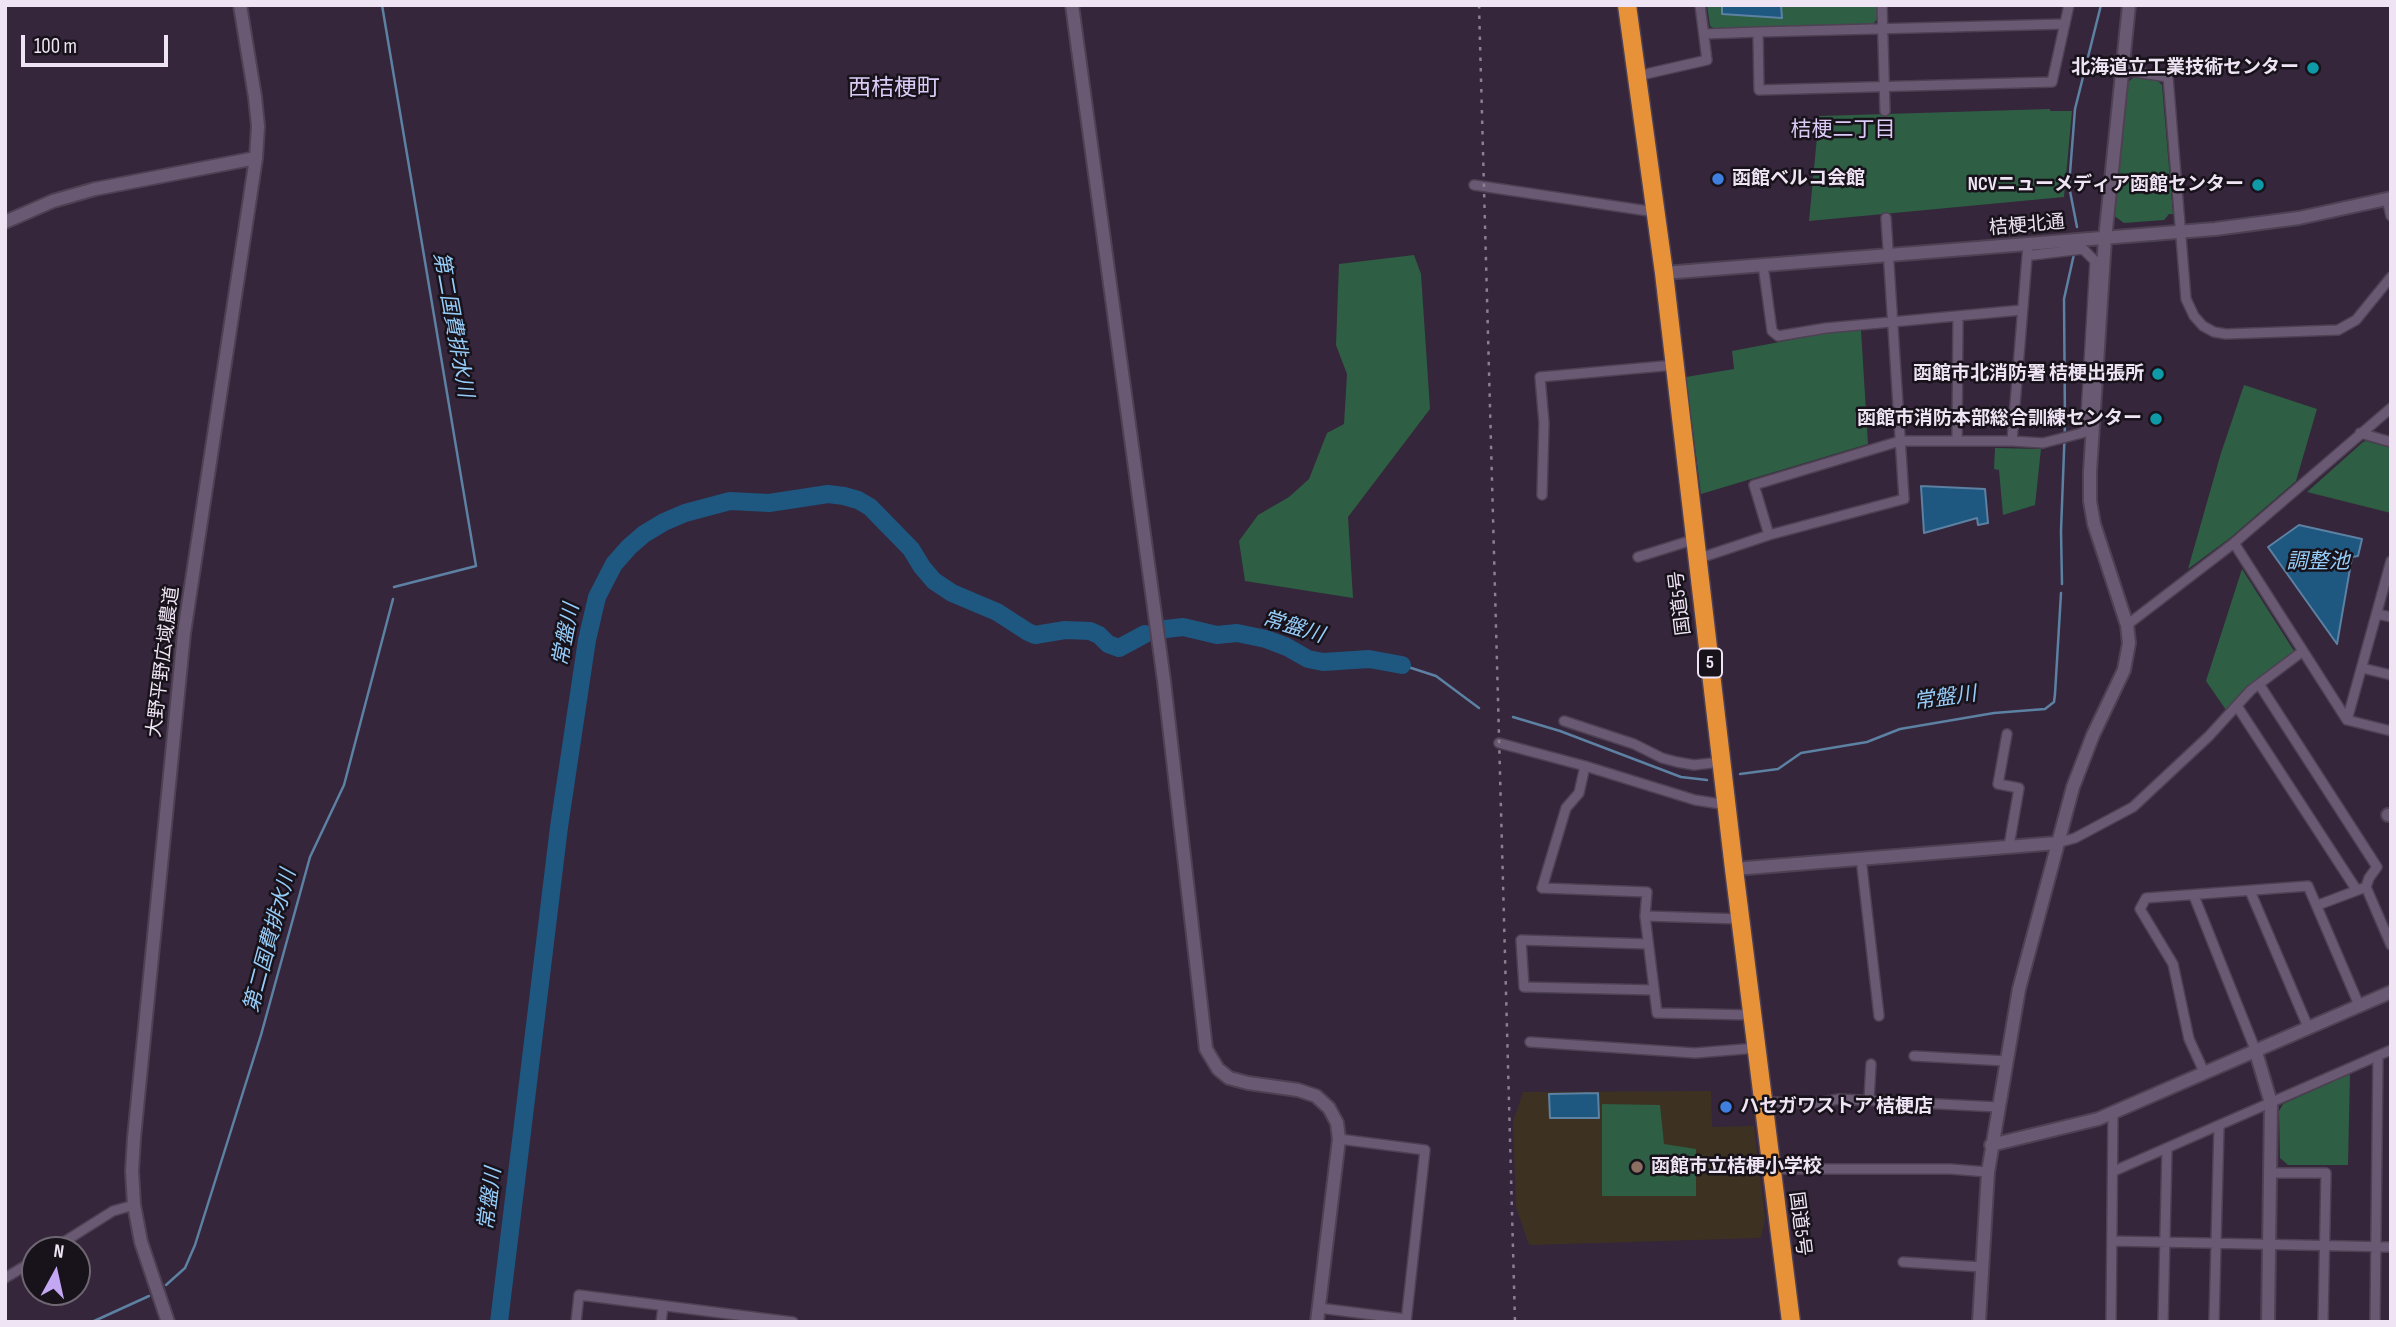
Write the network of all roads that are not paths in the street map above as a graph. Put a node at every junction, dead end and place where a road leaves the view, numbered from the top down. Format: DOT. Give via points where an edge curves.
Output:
graph roads {
  1 [pos="240,5"];
  2 [pos="1072,5"];
  3 [pos="1627,5"];
  4 [pos="1700,5"];
  5 [pos="1882,5"];
  6 [pos="2069,5"];
  7 [pos="2129,5"];
  8 [pos="2064,24"];
  9 [pos="1882,29"];
  10 [pos="1758,32"];
  11 [pos="1704,33"];
  12 [pos="2121,70"];
  13 [pos="1637,76"];
  14 [pos="1884,85"];
  15 [pos="1885,111"];
  16 [pos="257,158"];
  17 [pos="1474,185"];
  18 [pos="2389,198"];
  19 [pos="1655,212"];
  20 [pos="2391,215"];
  21 [pos="1886,218"];
  22 [pos="5,222"];
  23 [pos="2182,232"];
  24 [pos="2105,239"];
  25 [pos="2031,250"];
  26 [pos="1888,256"];
  27 [pos="1763,265"];
  28 [pos="1664,273"];
  29 [pos="2391,277"];
  30 [pos="2022,310"];
  31 [pos="1958,316"];
  32 [pos="1893,321"];
  33 [pos="1675,365"];
  34 [pos="2391,408"];
  35 [pos="2089,431"];
  36 [pos="2360,433"];
  37 [pos="1900,441"];
  38 [pos="1957,441"];
  39 [pos="2012,442"];
  40 [pos="2391,442"];
  41 [pos="1542,495"];
  42 [pos="1769,535"];
  43 [pos="2234,543"];
  44 [pos="1696,550"];
  45 [pos="1638,557"];
  46 [pos="2391,561"];
  47 [pos="2377,614"];
  48 [pos="2391,617"];
  49 [pos="2127,625"];
  50 [pos="2303,651"];
  51 [pos="2362,668"];
  52 [pos="2391,675"];
  53 [pos="2259,684"];
  54 [pos="2237,706"];
  55 [pos="2347,720"];
  56 [pos="1563,721"];
  57 [pos="2391,731"];
  58 [pos="2007,734"];
  59 [pos="1499,743"];
  60 [pos="1721,762"];
  61 [pos="1585,766"];
  62 [pos="1727,805"];
  63 [pos="2057,843"];
  64 [pos="2009,846"];
  65 [pos="1861,858"];
  66 [pos="1734,869"];
  67 [pos="2361,888"];
  68 [pos="2250,891"];
  69 [pos="2194,896"];
  70 [pos="2318,905"];
  71 [pos="1645,916"];
  72 [pos="1740,919"];
  73 [pos="1648,944"];
  74 [pos="2391,945"];
  75 [pos="1654,990"];
  76 [pos="2391,992"];
  77 [pos="2360,1005"];
  78 [pos="1752,1015"];
  79 [pos="1879,1016"];
  80 [pos="2308,1027"];
  81 [pos="1530,1042"];
  82 [pos="1756,1048"];
  83 [pos="2255,1049"];
  84 [pos="2391,1050"];
  85 [pos="1914,1056"];
  86 [pos="2378,1056"];
  87 [pos="2006,1061"];
  88 [pos="1871,1064"];
  89 [pos="2204,1072"];
  90 [pos="1870,1100"];
  91 [pos="1763,1102"];
  92 [pos="2271,1103"];
  93 [pos="1998,1107"];
  94 [pos="2113,1113"];
  95 [pos="2219,1126"];
  96 [pos="1339,1139"];
  97 [pos="1991,1144"];
  98 [pos="2167,1149"];
  99 [pos="1771,1169"];
  100 [pos="2114,1171"];
  101 [pos="1988,1172"];
  102 [pos="2271,1173"];
  103 [pos="134,1205"];
  104 [pos="73,1236"];
  105 [pos="2112,1241"];
  106 [pos="2165,1243"];
  107 [pos="2216,1244"];
  108 [pos="2269,1245"];
  109 [pos="2325,1246"];
  110 [pos="2377,1246"];
  111 [pos="2391,1247"];
  112 [pos="1903,1262"];
  113 [pos="1982,1266"];
  114 [pos="21,1269"];
  115 [pos="5,1279"];
  116 [pos="663,1307"];
  117 [pos="1319,1308"];
  118 [pos="1406,1320"];
  119 [pos="168,1322"];
  120 [pos="576,1322"];
  121 [pos="661,1322"];
  122 [pos="793,1322"];
  123 [pos="1317,1322"];
  124 [pos="1791,1322"];
  125 [pos="1979,1322"];
  126 [pos="2111,1322"];
  127 [pos="2163,1322"];
  128 [pos="2214,1322"];
  129 [pos="2268,1322"];
  130 [pos="2323,1322"];
  131 [pos="2375,1322"];
  1 -- 16 [label="street, 大野平野広域農道" via="255,97"];
  2 -- 96 [label="street" via="1164,681 1206,1049 1229,1078 1316,1096 1338,1124"];
  3 -- 13 [label="highway, 国道5号 / 5"];
  4 -- 11 [label="street"];
  5 -- 9 [label="street"];
  6 -- 8 [label="street"];
  7 -- 12 [label="street"];
  8 -- 9 [label="street"];
  8 -- 14 [label="street" via="2052,82"];
  9 -- 10 [label="street"];
  9 -- 14 [label="street"];
  10 -- 11 [label="street"];
  10 -- 14 [label="street" via="1759,90"];
  11 -- 13 [label="street" via="1707,60"];
  12 -- 23 [label="street" via="2168,76"];
  12 -- 24 [label="street"];
  13 -- 19 [label="highway, 国道5号 / 5"];
  14 -- 15 [label="street"];
  16 -- 22 [label="street" via="95,189"];
  16 -- 103 [label="street, 大野平野広域農道" via="184,633 134,1138"];
  17 -- 19 [label="street"];
  18 -- 20 [label="street"];
  18 -- 23 [label="street, 桔梗北通" via="2299,218"];
  19 -- 28 [label="highway, 国道5号 / 5"];
  21 -- 26 [label="street"];
  23 -- 24 [label="street, 桔梗北通"];
  23 -- 29 [label="street" via="2189,309 2203,326 2220,333 2338,330 2356,320"];
  24 -- 25 [label="street, 桔梗北通"];
  24 -- 35 [label="street"];
  25 -- 26 [label="street, 桔梗北通"];
  25 -- 30 [label="street"];
  25 -- 35 [label="street" via="2083,249 2095,261"];
  26 -- 27 [label="street, 桔梗北通"];
  26 -- 32 [label="street"];
  27 -- 28 [label="street, 桔梗北通"];
  27 -- 32 [label="street" via="1772,331 1778,336"];
  28 -- 33 [label="highway, 国道5号 / 5"];
  30 -- 31 [label="street"];
  30 -- 39 [label="street"];
  31 -- 32 [label="street"];
  31 -- 38 [label="street"];
  32 -- 37 [label="street"];
  33 -- 41 [label="street" via="1540,377"];
  33 -- 44 [label="highway, 国道5号 / 5"];
  34 -- 36 [label="street"];
  35 -- 39 [label="street" via="2043,443"];
  35 -- 49 [label="street" via="2094,524"];
  36 -- 40 [label="street"];
  36 -- 43 [label="street"];
  37 -- 38 [label="street"];
  37 -- 42 [label="street" via="1904,499"];
  37 -- 42 [label="street" via="1754,485"];
  38 -- 39 [label="street"];
  42 -- 44 [label="street"];
  43 -- 49 [label="street"];
  43 -- 50 [label="street"];
  44 -- 45 [label="street" via="1685,542"];
  44 -- 60 [label="highway, 国道5号 / 5"];
  46 -- 47 [label="street"];
  47 -- 48 [label="street"];
  47 -- 51 [label="street"];
  49 -- 63 [label="street" via="2124,670 2083,761"];
  50 -- 53 [label="street"];
  50 -- 55 [label="street"];
  51 -- 52 [label="street"];
  51 -- 55 [label="street"];
  53 -- 54 [label="street"];
  53 -- 67 [label="street" via="2377,867"];
  54 -- 63 [label="street" via="2133,807 2076,838"];
  54 -- 67 [label="street"];
  55 -- 57 [label="street"];
  56 -- 60 [label="street" via="1677,762"];
  58 -- 64 [label="street" via="1998,784 2019,788"];
  59 -- 61 [label="street"];
  60 -- 62 [label="highway, 国道5号 / 5"];
  61 -- 62 [label="street" via="1695,800"];
  61 -- 71 [label="street" via="1579,793 1566,808 1542,888 1647,892"];
  62 -- 66 [label="highway, 国道5号 / 5"];
  63 -- 64 [label="street"];
  63 -- 87 [label="street" via="2019,989"];
  64 -- 65 [label="street"];
  65 -- 66 [label="street"];
  65 -- 79 [label="street"];
  66 -- 72 [label="highway, 国道5号 / 5"];
  67 -- 70 [label="street"];
  67 -- 74 [label="street"];
  68 -- 69 [label="street"];
  68 -- 70 [label="street" via="2308,886"];
  68 -- 80 [label="street"];
  69 -- 83 [label="street"];
  69 -- 89 [label="street" via="2146,898 2140,909 2173,964 2189,1039"];
  70 -- 77 [label="street"];
  71 -- 72 [label="street"];
  71 -- 73 [label="street"];
  72 -- 78 [label="highway, 国道5号 / 5"];
  73 -- 75 [label="street"];
  73 -- 75 [label="street" via="1521,940 1524,987"];
  75 -- 78 [label="street" via="1657,1013"];
  76 -- 77 [label="street"];
  77 -- 80 [label="street"];
  78 -- 82 [label="highway, 国道5号 / 5"];
  80 -- 83 [label="street"];
  81 -- 82 [label="street" via="1695,1053"];
  82 -- 91 [label="highway, 国道5号 / 5"];
  83 -- 89 [label="street"];
  83 -- 92 [label="street"];
  84 -- 86 [label="street"];
  85 -- 87 [label="street"];
  86 -- 92 [label="street"];
  86 -- 110 [label="street"];
  87 -- 93 [label="street"];
  88 -- 90 [label="street"];
  89 -- 94 [label="street"];
  90 -- 91 [label="street"];
  90 -- 93 [label="street"];
  91 -- 99 [label="highway, 国道5号 / 5"];
  92 -- 95 [label="street"];
  92 -- 102 [label="street"];
  93 -- 97 [label="street"];
  94 -- 97 [label="street"];
  94 -- 100 [label="street"];
  95 -- 98 [label="street"];
  95 -- 107 [label="street"];
  96 -- 117 [label="street"];
  96 -- 118 [label="street" via="1425,1150"];
  97 -- 101 [label="street"];
  98 -- 100 [label="street"];
  98 -- 106 [label="street"];
  99 -- 101 [label="street"];
  99 -- 124 [label="highway, 国道5号 / 5"];
  100 -- 105 [label="street"];
  101 -- 113 [label="street"];
  102 -- 108 [label="street"];
  102 -- 109 [label="street" via="2326,1173"];
  103 -- 104 [label="street" via="113,1211"];
  103 -- 119 [label="street, 大野平野広域農道" via="141,1242"];
  105 -- 106 [label="street"];
  105 -- 126 [label="street"];
  106 -- 107 [label="street"];
  106 -- 127 [label="street"];
  107 -- 108 [label="street"];
  107 -- 128 [label="street"];
  108 -- 109 [label="street"];
  108 -- 129 [label="street"];
  109 -- 110 [label="street"];
  109 -- 130 [label="street"];
  110 -- 111 [label="street"];
  110 -- 131 [label="street"];
  112 -- 113 [label="street"];
  113 -- 125 [label="street"];
  114 -- 115 [label="street"];
  116 -- 120 [label="street" via="579,1295"];
  116 -- 121 [label="street"];
  116 -- 122 [label="street"];
  117 -- 118 [label="street"];
  117 -- 123 [label="street"];
}
